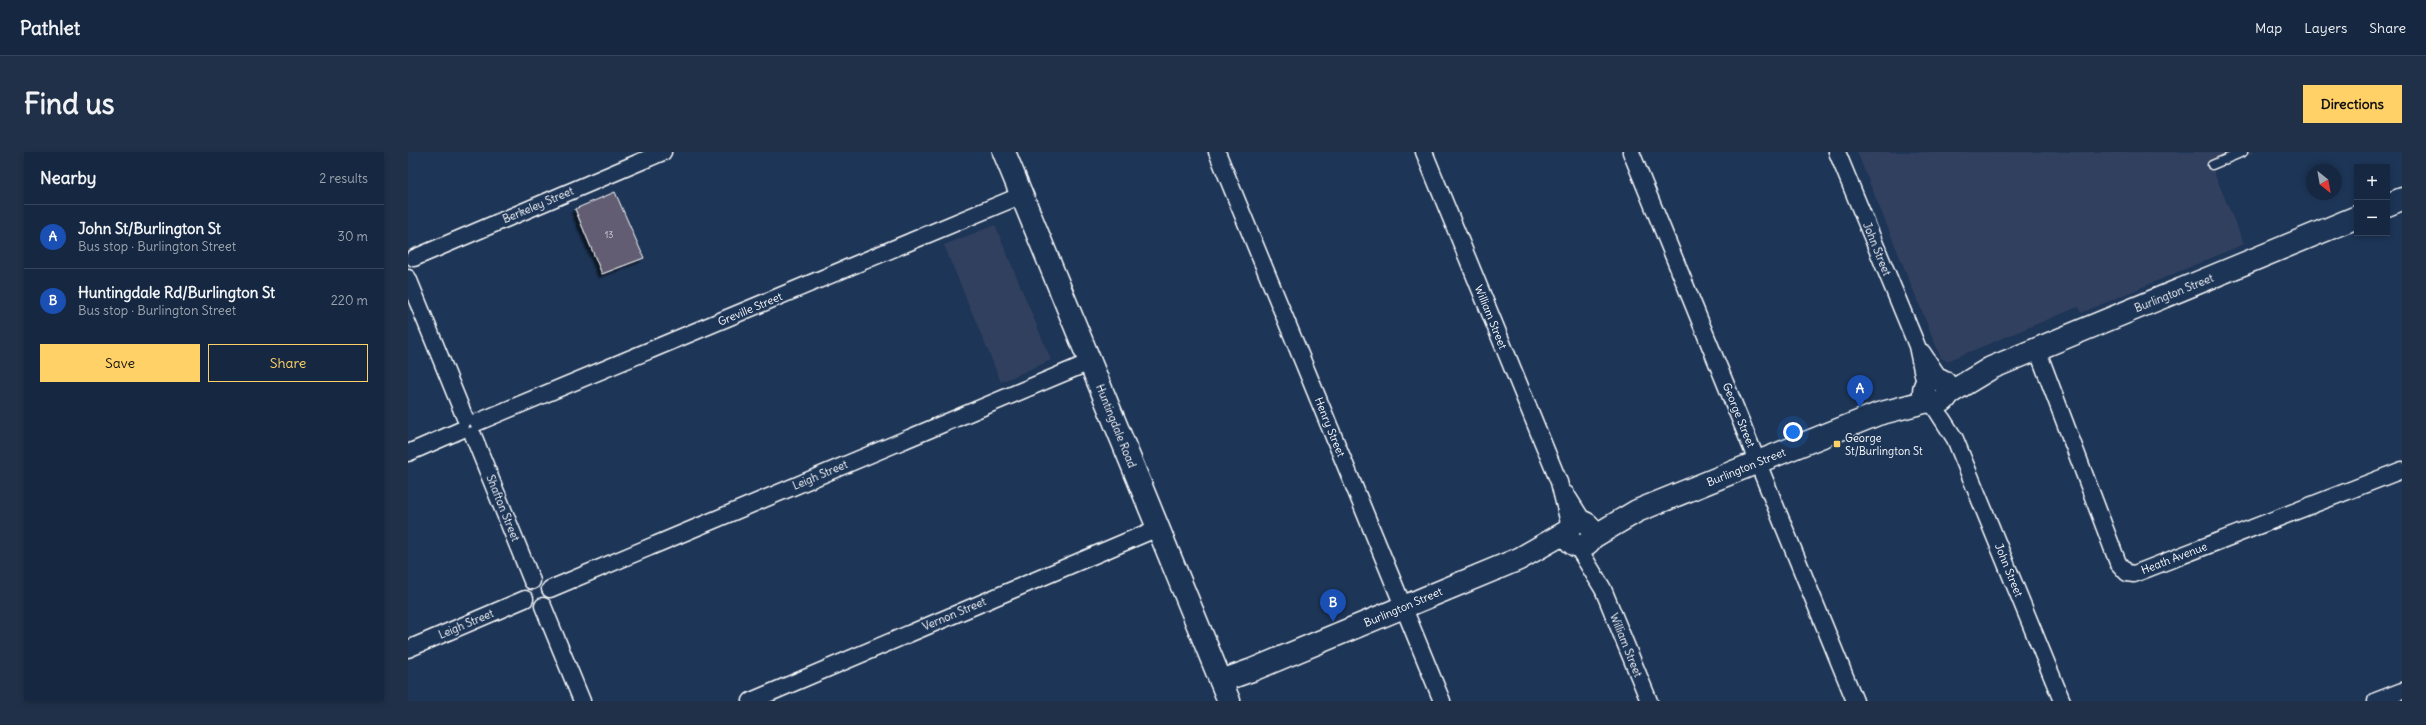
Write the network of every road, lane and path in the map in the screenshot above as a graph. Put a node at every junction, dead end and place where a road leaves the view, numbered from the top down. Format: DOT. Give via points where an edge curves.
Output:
graph roads {
  1 [pos="663,152"];
  2 [pos="1004,152"];
  3 [pos="1217,152"];
  4 [pos="1424,152"];
  5 [pos="1631,152"];
  6 [pos="1837,152"];
  7 [pos="2243,152"];
  8 [pos="2212,165"];
  9 [pos="1022,195"];
  10 [pos="2402,199"];
  11 [pos="2390,204"];
  12 [pos="2354,218"];
  13 [pos="411,254"];
  14 [pos="408,275"];
  15 [pos="408,278"];
  16 [pos="2037,350"];
  17 [pos="1090,362"];
  18 [pos="1936,391"];
  19 [pos="469,426"];
  20 [pos="408,453"];
  21 [pos="1758,462"];
  22 [pos="2402,470"];
  23 [pos="1158,528"];
  24 [pos="1580,534"];
  25 [pos="532,581"];
  26 [pos="550,588"];
  27 [pos="525,599"];
  28 [pos="543,606"];
  29 [pos="1404,607"];
  30 [pos="408,649"];
  31 [pos="1221,681"];
  32 [pos="2402,691"];
  33 [pos="582,701"];
  34 [pos="750,701"];
  35 [pos="1229,701"];
  36 [pos="1442,701"];
  37 [pos="1649,701"];
  38 [pos="1855,701"];
  39 [pos="2062,701"];
  40 [pos="2376,701"];
  1 -- 13 [label="street, Berkeley Street"];
  2 -- 9 [label="street, Huntingdale Road"];
  3 -- 29 [label="street, Henry Street"];
  4 -- 24 [label="street, William Street"];
  5 -- 21 [label="street, George Street"];
  6 -- 18 [label="street, John Street"];
  7 -- 8 [label="lane"];
  9 -- 17 [label="street, Huntingdale Road"];
  9 -- 19 [label="street, Greville Street"];
  10 -- 11 [label="street"];
  12 -- 16 [label="street, Burlington Street"];
  13 -- 14 [label="street" via="414,268"];
  15 -- 19 [label="street, Shafton Street"];
  16 -- 18 [label="street, Burlington Street"];
  16 -- 22 [label="street, Heath Avenue" via="2118,563 2127,573 2134,574"];
  17 -- 23 [label="street, Huntingdale Road"];
  17 -- 26 [label="street, Leigh Street"];
  18 -- 21 [label="street, Burlington Street"];
  18 -- 39 [label="street, John Street"];
  19 -- 20 [label="street, Greville Street"];
  19 -- 25 [label="street, Shafton Street"];
  21 -- 24 [label="street, Burlington Street"];
  21 -- 38 [label="street, George Street"];
  23 -- 31 [label="street, Huntingdale Road"];
  23 -- 34 [label="street, Vernon Street"];
  24 -- 29 [label="street, Burlington Street"];
  24 -- 37 [label="street, William Street"];
  25 -- 26 [label="street" via="541,581"];
  25 -- 27 [label="street" via="525,588"];
  26 -- 28 [label="street" via="550,599"];
  27 -- 28 [label="street" via="534,607"];
  27 -- 30 [label="street, Leigh Street"];
  28 -- 33 [label="street"];
  29 -- 31 [label="street, Burlington Street"];
  29 -- 36 [label="street, Henry Street"];
  31 -- 35 [label="street, Huntingdale Road"];
  32 -- 40 [label="street"];
}
